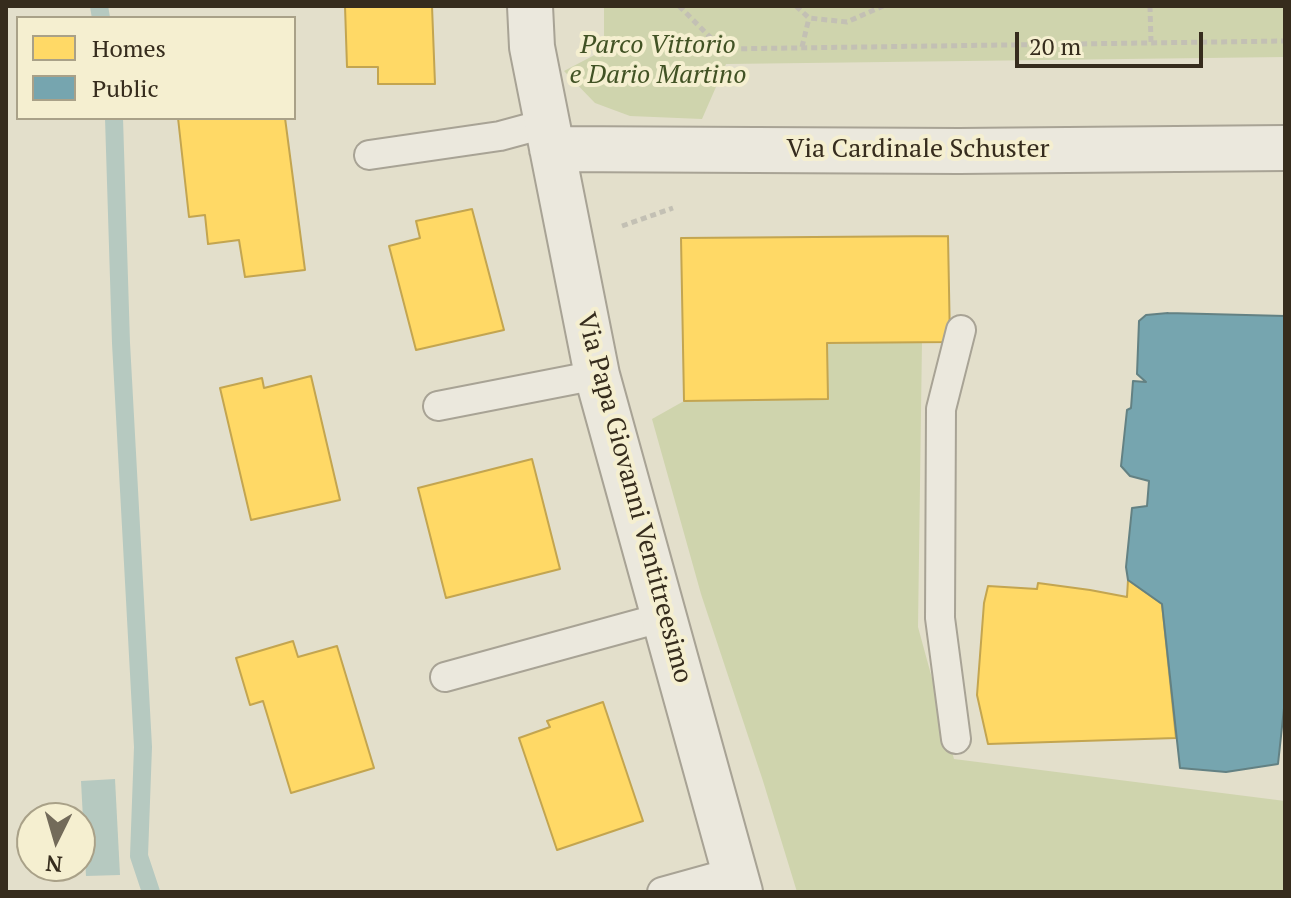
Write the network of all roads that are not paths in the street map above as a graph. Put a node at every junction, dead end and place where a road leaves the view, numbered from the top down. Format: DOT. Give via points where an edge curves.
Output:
graph roads {
  1 [pos="530,6"];
  2 [pos="550,136"];
  3 [pos="1285,148"];
  4 [pos="369,155"];
  5 [pos="961,330"];
  6 [pos="597,375"];
  7 [pos="438,406"];
  8 [pos="664,617"];
  9 [pos="445,677"];
  10 [pos="956,739"];
  11 [pos="737,882"];
  12 [pos="662,892"];
  1 -- 2 [label="street, Via Papa Giovanni Ventitreesimo" via="532,47"];
  2 -- 3 [label="street, Via Cardinale Schuster" via="975,151"];
  2 -- 4 [label="lane" via="500,136"];
  2 -- 6 [label="street, Via Papa Giovanni Ventitreesimo"];
  5 -- 10 [label="lane" via="941,409 940,618"];
  6 -- 7 [label="lane"];
  6 -- 8 [label="street, Via Papa Giovanni Ventitreesimo"];
  8 -- 9 [label="lane"];
  8 -- 11 [label="street, Via Papa Giovanni Ventitreesimo"];
  11 -- 12 [label="lane"];
}
